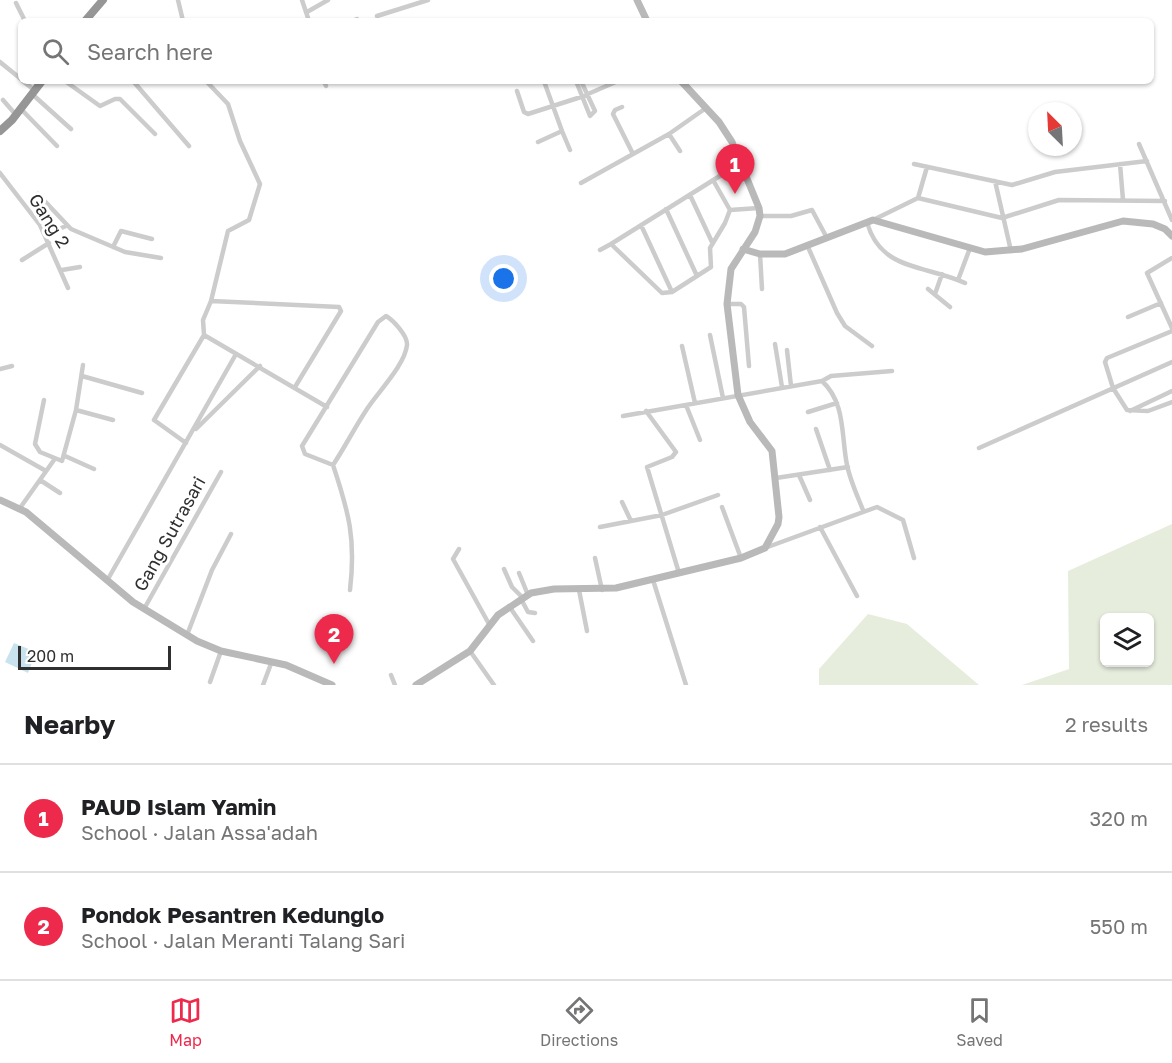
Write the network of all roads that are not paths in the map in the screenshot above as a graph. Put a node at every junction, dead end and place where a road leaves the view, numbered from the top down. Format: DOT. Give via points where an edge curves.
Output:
graph roads {
  1 [pos="103,0"];
  2 [pos="178,0"];
  3 [pos="302,0"];
  4 [pos="328,0"];
  5 [pos="428,0"];
  6 [pos="637,0"];
  7 [pos="16,3"];
  8 [pos="307,12"];
  9 [pos="377,16"];
  10 [pos="24,18"];
  11 [pos="88,18"];
  12 [pos="182,18"];
  13 [pos="308,18"];
  14 [pos="646,18"];
  15 [pos="0,62"];
  16 [pos="18,77"];
  17 [pos="26,84"];
  18 [pos="40,84"];
  19 [pos="69,84"];
  20 [pos="136,84"];
  21 [pos="209,84"];
  22 [pos="545,84"];
  23 [pos="578,84"];
  24 [pos="582,84"];
  25 [pos="611,84"];
  26 [pos="684,84"];
  27 [pos="518,91"];
  28 [pos="33,92"];
  29 [pos="584,96"];
  30 [pos="3,100"];
  31 [pos="553,106"];
  32 [pos="621,107"];
  33 [pos="706,108"];
  34 [pos="19,112"];
  35 [pos="71,129"];
  36 [pos="0,131"];
  37 [pos="562,131"];
  38 [pos="155,134"];
  39 [pos="669,134"];
  40 [pos="538,142"];
  41 [pos="1138,144"];
  42 [pos="57,146"];
  43 [pos="189,146"];
  44 [pos="570,150"];
  45 [pos="680,151"];
  46 [pos="633,154"];
  47 [pos="1147,161"];
  48 [pos="914,164"];
  49 [pos="1120,164"];
  50 [pos="927,167"];
  51 [pos="0,173"];
  52 [pos="723,174"];
  53 [pos="713,180"];
  54 [pos="995,181"];
  55 [pos="581,183"];
  56 [pos="38,195"];
  57 [pos="690,195"];
  58 [pos="918,198"];
  59 [pos="1123,200"];
  60 [pos="1165,201"];
  61 [pos="666,210"];
  62 [pos="730,210"];
  63 [pos="760,212"];
  64 [pos="1002,218"];
  65 [pos="1172,220"];
  66 [pos="870,221"];
  67 [pos="641,225"];
  68 [pos="66,226"];
  69 [pos="45,235"];
  70 [pos="1172,236"];
  71 [pos="827,238"];
  72 [pos="152,239"];
  73 [pos="712,242"];
  74 [pos="50,243"];
  75 [pos="611,244"];
  76 [pos="113,247"];
  77 [pos="808,247"];
  78 [pos="970,248"];
  79 [pos="743,249"];
  80 [pos="600,250"];
  81 [pos="1011,251"];
  82 [pos="760,254"];
  83 [pos="161,258"];
  84 [pos="1172,258"];
  85 [pos="22,260"];
  86 [pos="80,267"];
  87 [pos="62,270"];
  88 [pos="942,274"];
  89 [pos="697,276"];
  90 [pos="958,280"];
  91 [pos="965,283"];
  92 [pos="68,288"];
  93 [pos="762,288"];
  94 [pos="928,289"];
  95 [pos="672,292"];
  96 [pos="935,294"];
  97 [pos="211,301"];
  98 [pos="1161,303"];
  99 [pos="727,304"];
  100 [pos="950,307"];
  101 [pos="1128,317"];
  102 [pos="1172,329"];
  103 [pos="204,335"];
  104 [pos="710,335"];
  105 [pos="775,344"];
  106 [pos="682,346"];
  107 [pos="872,346"];
  108 [pos="787,350"];
  109 [pos="236,354"];
  110 [pos="1172,362"];
  111 [pos="83,365"];
  112 [pos="12,366"];
  113 [pos="260,366"];
  114 [pos="749,366"];
  115 [pos="0,369"];
  116 [pos="892,371"];
  117 [pos="82,376"];
  118 [pos="822,381"];
  119 [pos="791,386"];
  120 [pos="296,387"];
  121 [pos="782,387"];
  122 [pos="1113,388"];
  123 [pos="1172,391"];
  124 [pos="142,393"];
  125 [pos="738,395"];
  126 [pos="723,398"];
  127 [pos="44,400"];
  128 [pos="1172,402"];
  129 [pos="695,403"];
  130 [pos="837,403"];
  131 [pos="686,405"];
  132 [pos="327,406"];
  133 [pos="76,410"];
  134 [pos="646,411"];
  135 [pos="1130,411"];
  136 [pos="808,412"];
  137 [pos="623,416"];
  138 [pos="113,420"];
  139 [pos="816,429"];
  140 [pos="194,431"];
  141 [pos="700,440"];
  142 [pos="186,443"];
  143 [pos="0,445"];
  144 [pos="979,448"];
  145 [pos="65,456"];
  146 [pos="54,460"];
  147 [pos="333,465"];
  148 [pos="848,467"];
  149 [pos="94,469"];
  150 [pos="830,470"];
  151 [pos="46,471"];
  152 [pos="221,472"];
  153 [pos="799,474"];
  154 [pos="776,478"];
  155 [pos="40,480"];
  156 [pos="60,493"];
  157 [pos="718,495"];
  158 [pos="0,500"];
  159 [pos="810,500"];
  160 [pos="622,502"];
  161 [pos="722,507"];
  162 [pos="20,508"];
  163 [pos="863,510"];
  164 [pos="662,515"];
  165 [pos="631,521"];
  166 [pos="600,526"];
  167 [pos="820,527"];
  168 [pos="231,534"];
  169 [pos="765,548"];
  170 [pos="459,549"];
  171 [pos="595,558"];
  172 [pos="741,558"];
  173 [pos="914,558"];
  174 [pos="504,569"];
  175 [pos="519,573"];
  176 [pos="680,573"];
  177 [pos="108,579"];
  178 [pos="652,580"];
  179 [pos="350,590"];
  180 [pos="579,590"];
  181 [pos="602,590"];
  182 [pos="857,596"];
  183 [pos="524,597"];
  184 [pos="509,606"];
  185 [pos="144,609"];
  186 [pos="535,613"];
  187 [pos="489,624"];
  188 [pos="587,631"];
  189 [pos="187,635"];
  190 [pos="533,641"];
  191 [pos="221,651"];
  192 [pos="470,651"];
  193 [pos="272,661"];
  194 [pos="391,675"];
  195 [pos="210,682"];
  196 [pos="326,684"];
  197 [pos="421,684"];
  198 [pos="263,685"];
  199 [pos="395,685"];
  200 [pos="494,685"];
  201 [pos="686,685"];
  1 -- 11 [label="highway"];
  2 -- 12 [label="street"];
  3 -- 8 [label="street"];
  4 -- 8 [label="street"];
  5 -- 9 [label="street"];
  6 -- 14 [label="street"];
  7 -- 10 [label="street"];
  8 -- 13 [label="street"];
  15 -- 16 [label="street"];
  17 -- 28 [label="street"];
  18 -- 28 [label="highway"];
  19 -- 38 [label="street" via="100,106 120,99"];
  20 -- 43 [label="street"];
  21 -- 97 [label="street" via="228,104 260,184 249,220 228,231"];
  22 -- 31 [label="street"];
  23 -- 29 [label="street"];
  24 -- 29 [label="street"];
  25 -- 29 [label="street"];
  26 -- 33 [label="street"];
  27 -- 31 [label="street" via="527,114"];
  28 -- 34 [label="highway"];
  28 -- 35 [label="street"];
  29 -- 31 [label="street"];
  30 -- 34 [label="street"];
  31 -- 37 [label="street"];
  32 -- 46 [label="street" via="613,114"];
  33 -- 39 [label="street"];
  33 -- 63 [label="street" via="732,142"];
  34 -- 36 [label="highway"];
  34 -- 42 [label="street"];
  37 -- 40 [label="street"];
  37 -- 44 [label="street"];
  39 -- 45 [label="street"];
  39 -- 46 [label="street"];
  41 -- 47 [label="street"];
  46 -- 55 [label="street"];
  47 -- 49 [label="street"];
  47 -- 60 [label="street"];
  48 -- 50 [label="street"];
  49 -- 54 [label="street" via="1055,172 1012,185"];
  49 -- 59 [label="street"];
  50 -- 54 [label="street"];
  50 -- 58 [label="street"];
  51 -- 69 [label="street, Gang 2"];
  52 -- 53 [label="street"];
  53 -- 57 [label="street"];
  53 -- 62 [label="street"];
  54 -- 64 [label="street"];
  56 -- 68 [label="street"];
  57 -- 61 [label="street"];
  57 -- 73 [label="street"];
  58 -- 64 [label="street"];
  58 -- 66 [label="street"];
  59 -- 60 [label="street"];
  59 -- 64 [label="street" via="1059,200"];
  60 -- 65 [label="street"];
  61 -- 67 [label="street"];
  61 -- 89 [label="street"];
  62 -- 63 [label="street"];
  62 -- 73 [label="street"];
  63 -- 71 [label="street" via="791,216 812,210"];
  63 -- 79 [label="street" via="755,231"];
  64 -- 81 [label="street"];
  66 -- 71 [label="street"];
  66 -- 78 [label="street"];
  66 -- 88 [label="street" via="877,244 889,257"];
  67 -- 75 [label="street"];
  67 -- 95 [label="street"];
  68 -- 69 [label="street"];
  68 -- 76 [label="street"];
  69 -- 74 [label="street, Gang 2"];
  70 -- 81 [label="street" via="1154,224 1124,221"];
  71 -- 77 [label="street"];
  72 -- 76 [label="street" via="121,231"];
  73 -- 89 [label="street" via="711,267"];
  74 -- 85 [label="street"];
  74 -- 87 [label="street, Gang 2"];
  75 -- 80 [label="street"];
  75 -- 95 [label="street" via="661,292"];
  76 -- 83 [label="street"];
  77 -- 82 [label="street" via="776,255"];
  77 -- 107 [label="street" via="845,326"];
  78 -- 81 [label="street"];
  78 -- 90 [label="street"];
  79 -- 82 [label="street"];
  79 -- 99 [label="street" via="731,269"];
  82 -- 93 [label="street"];
  84 -- 98 [label="street" via="1147,273"];
  86 -- 87 [label="street"];
  87 -- 92 [label="street, Gang 2"];
  88 -- 90 [label="street"];
  88 -- 96 [label="street"];
  89 -- 95 [label="street"];
  90 -- 91 [label="street"];
  94 -- 96 [label="street"];
  96 -- 100 [label="street"];
  97 -- 103 [label="street" via="203,320"];
  97 -- 120 [label="street" via="339,307 341,311"];
  98 -- 101 [label="street"];
  98 -- 102 [label="street"];
  99 -- 114 [label="street" via="744,307"];
  99 -- 125 [label="street"];
  102 -- 122 [label="street" via="1106,359"];
  103 -- 109 [label="street"];
  103 -- 142 [label="street" via="154,420"];
  104 -- 126 [label="street"];
  105 -- 121 [label="street"];
  106 -- 129 [label="street"];
  108 -- 119 [label="street"];
  109 -- 113 [label="street"];
  109 -- 140 [label="street"];
  110 -- 122 [label="street"];
  111 -- 117 [label="street"];
  112 -- 115 [label="street"];
  113 -- 120 [label="street"];
  113 -- 140 [label="street"];
  116 -- 118 [label="street" via="831,376"];
  117 -- 124 [label="street"];
  117 -- 133 [label="street"];
  118 -- 119 [label="street"];
  118 -- 130 [label="street"];
  119 -- 121 [label="street"];
  120 -- 132 [label="street"];
  121 -- 125 [label="street"];
  122 -- 135 [label="street"];
  122 -- 144 [label="street"];
  123 -- 135 [label="street"];
  125 -- 126 [label="street"];
  125 -- 154 [label="street" via="750,422 771,447"];
  126 -- 129 [label="street"];
  127 -- 146 [label="street" via="35,444"];
  128 -- 135 [label="street" via="1148,411"];
  129 -- 131 [label="street"];
  130 -- 136 [label="street"];
  130 -- 148 [label="street"];
  131 -- 134 [label="street"];
  131 -- 141 [label="street"];
  132 -- 147 [label="street" via="302,451"];
  132 -- 147 [label="street" via="381,317 393,320 407,347"];
  133 -- 138 [label="street"];
  133 -- 145 [label="street"];
  134 -- 137 [label="street"];
  134 -- 164 [label="street" via="676,453 648,466"];
  139 -- 150 [label="street"];
  140 -- 142 [label="street"];
  142 -- 177 [label="street"];
  143 -- 151 [label="street"];
  145 -- 146 [label="street" via="62,461"];
  145 -- 149 [label="street"];
  146 -- 151 [label="street"];
  147 -- 179 [label="street" via="353,536"];
  148 -- 150 [label="street"];
  148 -- 163 [label="street"];
  150 -- 153 [label="street"];
  151 -- 155 [label="street"];
  152 -- 185 [label="street, Gang Sutrasari"];
  153 -- 154 [label="street"];
  153 -- 159 [label="street"];
  154 -- 169 [label="street" via="779,521"];
  155 -- 156 [label="street"];
  155 -- 162 [label="street"];
  157 -- 164 [label="street"];
  158 -- 162 [label="street"];
  160 -- 165 [label="street"];
  161 -- 172 [label="street"];
  162 -- 177 [label="street"];
  163 -- 167 [label="street"];
  163 -- 173 [label="street" via="878,507 902,519"];
  164 -- 165 [label="street"];
  164 -- 176 [label="street"];
  165 -- 166 [label="street"];
  167 -- 169 [label="street"];
  167 -- 182 [label="street"];
  168 -- 189 [label="street" via="212,570"];
  169 -- 172 [label="street"];
  170 -- 187 [label="street" via="453,560"];
  171 -- 181 [label="street"];
  172 -- 176 [label="street"];
  174 -- 183 [label="street" via="513,589"];
  175 -- 183 [label="street"];
  176 -- 178 [label="street"];
  177 -- 185 [label="street"];
  178 -- 181 [label="street"];
  178 -- 201 [label="street"];
  180 -- 181 [label="street"];
  180 -- 183 [label="street" via="547,589"];
  180 -- 188 [label="street"];
  183 -- 184 [label="street"];
  183 -- 186 [label="street" via="530,614"];
  184 -- 187 [label="street"];
  184 -- 190 [label="street"];
  185 -- 189 [label="street"];
  187 -- 192 [label="street"];
  189 -- 191 [label="street"];
  191 -- 193 [label="street"];
  191 -- 195 [label="street"];
  192 -- 197 [label="street"];
  192 -- 200 [label="street"];
  193 -- 196 [label="street"];
  193 -- 198 [label="street"];
  194 -- 199 [label="street"];
}
